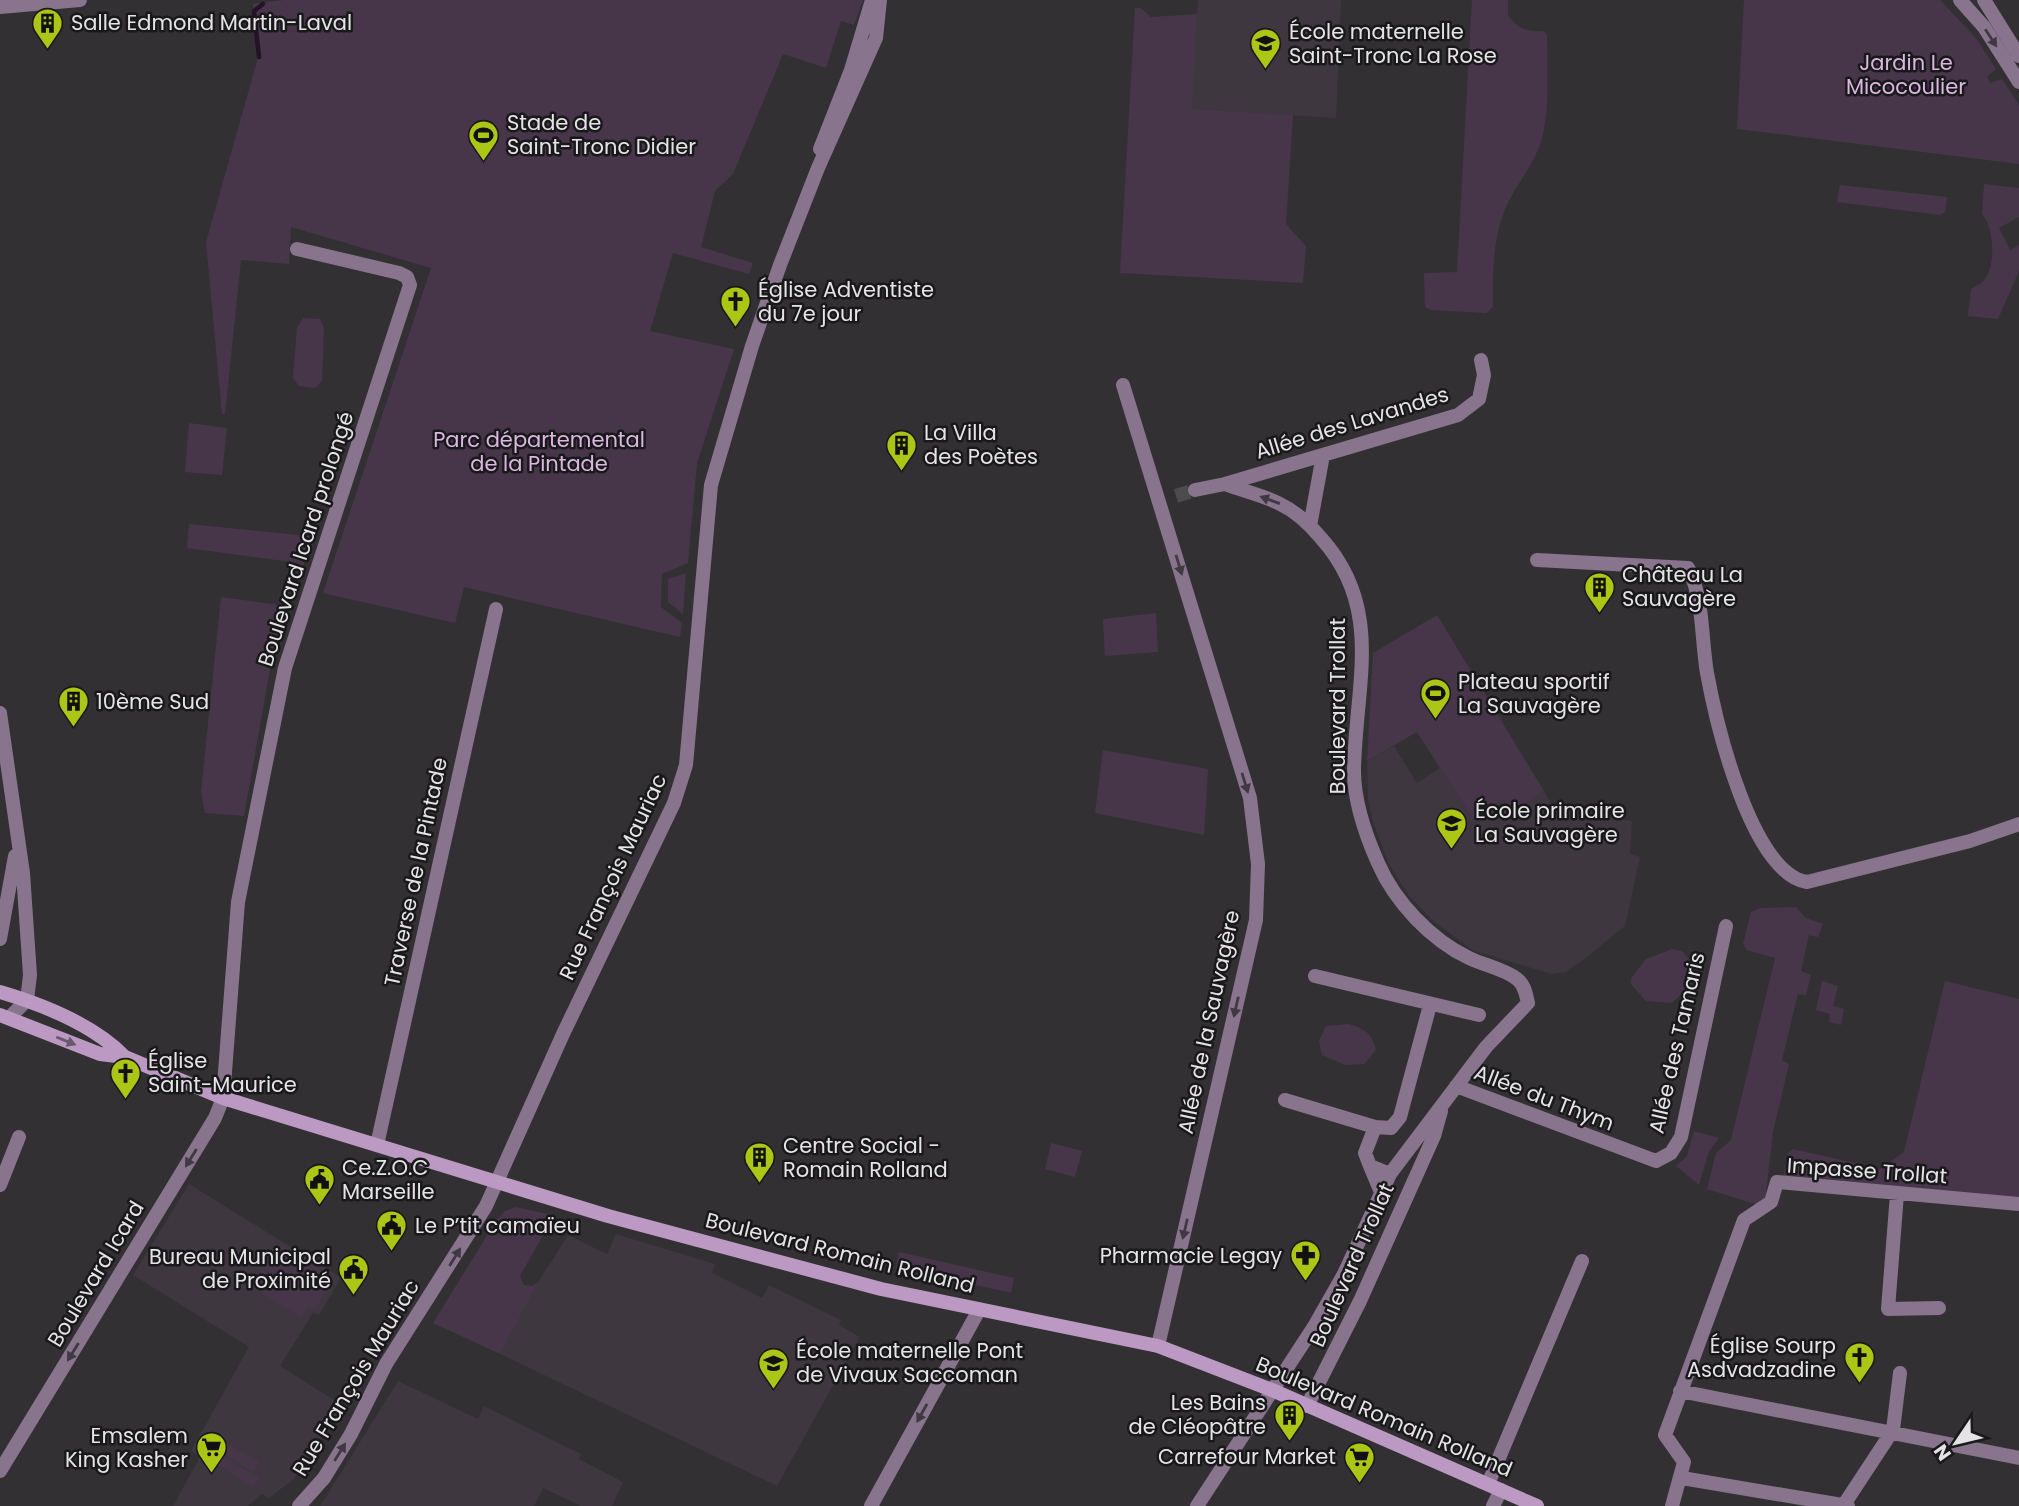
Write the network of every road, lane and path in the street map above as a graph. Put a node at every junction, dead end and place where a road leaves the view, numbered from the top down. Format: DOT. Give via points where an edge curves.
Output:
graph roads {
  1 [pos="80,0"];
  2 [pos="872,0"];
  3 [pos="880,0"];
  4 [pos="1960,0"];
  5 [pos="1984,0"];
  6 [pos="0,7"];
  7 [pos="2019,56"];
  8 [pos="2019,82"];
  9 [pos="818,168"];
  10 [pos="297,249"];
  11 [pos="1481,360"];
  12 [pos="1123,385"];
  13 [pos="1323,455"];
  14 [pos="1225,484"];
  15 [pos="1195,490"];
  16 [pos="1176,496"];
  17 [pos="1160,500"];
  18 [pos="1310,526"];
  19 [pos="1537,560"];
  20 [pos="496,609"];
  21 [pos="0,713"];
  22 [pos="2019,824"];
  23 [pos="17,844"];
  24 [pos="1726,926"];
  25 [pos="28,932"];
  26 [pos="1,935"];
  27 [pos="1315,976"];
  28 [pos="0,992"];
  29 [pos="27,1000"];
  30 [pos="1430,1005"];
  31 [pos="1479,1015"];
  32 [pos="4,1016"];
  33 [pos="125,1056"];
  34 [pos="1456,1086"];
  35 [pos="223,1098"];
  36 [pos="1444,1099"];
  37 [pos="1285,1100"];
  38 [pos="1376,1128"];
  39 [pos="19,1137"];
  40 [pos="377,1145"];
  41 [pos="1656,1161"];
  42 [pos="1370,1166"];
  43 [pos="1390,1174"];
  44 [pos="496,1182"];
  45 [pos="0,1185"];
  46 [pos="1381,1192"];
  47 [pos="1897,1194"];
  48 [pos="2019,1203"];
  49 [pos="1582,1261"];
  50 [pos="1939,1308"];
  51 [pos="979,1310"];
  52 [pos="1158,1346"];
  53 [pos="1900,1373"];
  54 [pos="1272,1390"];
  55 [pos="1680,1391"];
  56 [pos="1307,1406"];
  57 [pos="1892,1430"];
  58 [pos="2019,1458"];
  59 [pos="0,1471"];
  60 [pos="1682,1478"];
  61 [pos="1494,1487"];
  62 [pos="299,1506"];
  63 [pos="871,1506"];
  64 [pos="1197,1506"];
  65 [pos="1493,1506"];
  66 [pos="1536,1506"];
  67 [pos="1672,1506"];
  68 [pos="1845,1506"];
  1 -- 6 [label="street"];
  2 -- 9 [label="street, Rue François Mauriac" via="851,70 820,146"];
  3 -- 9 [label="street, Rue François Mauriac" via="876,38"];
  4 -- 8 [label="street, one-way" via="1984,27"];
  5 -- 7 [label="street"];
  9 -- 44 [label="street, Rue François Mauriac" via="752,346 710,485 687,765 674,803"];
  10 -- 35 [label="street, Boulevard Icard prolongé" via="400,273 410,285 285,668 238,902"];
  11 -- 13 [label="street, Allée des Lavandes" via="1484,375 1479,399 1458,415"];
  12 -- 17 [label="street, Allée de la Sauvagère"];
  13 -- 14 [label="street, Allée des Lavandes"];
  13 -- 18 [label="street"];
  14 -- 15 [label="street, Allée des Lavandes"];
  18 -- 14 [label="street, Boulevard Trollat, one-way" via="1281,504"];
  16 -- 17 [label="street"];
  17 -- 52 [label="street, Allée de la Sauvagère, one-way" via="1250,798 1258,864 1256,920"];
  18 -- 34 [label="street, Boulevard Trollat" via="1339,561 1360,611 1363,628 1354,773 1359,809 1378,864 1416,919 1455,951 1518,979 1526,992 1528,1003"];
  19 -- 22 [label="street" via="1688,568 1696,584 1715,708 1744,810 1760,842 1795,880 1807,882"];
  20 -- 40 [label="street, Traverse de la Pintade"];
  21 -- 23 [label="street"];
  23 -- 25 [label="street"];
  23 -- 26 [label="street"];
  24 -- 41 [label="street, Allée des Tamaris" via="1681,1137 1671,1153"];
  25 -- 26 [label="street"];
  25 -- 29 [label="street"];
  27 -- 30 [label="street"];
  28 -- 29 [label="main road, Boulevard Romain Rolland"];
  29 -- 32 [label="street"];
  29 -- 33 [label="main road, Boulevard Romain Rolland" via="107,1039"];
  30 -- 31 [label="street"];
  30 -- 38 [label="street" via="1400,1117 1391,1128"];
  32 -- 33 [label="main road, Boulevard Romain Rolland, one-way" via="100,1054"];
  33 -- 35 [label="main road, Boulevard Romain Rolland"];
  34 -- 36 [label="street, Boulevard Trollat"];
  34 -- 41 [label="street, Allée du Thym"];
  35 -- 40 [label="main road, Boulevard Romain Rolland"];
  35 -- 59 [label="street, Boulevard Icard, one-way"];
  36 -- 43 [label="street, Boulevard Trollat"];
  36 -- 56 [label="street, Boulevard Trollat" via="1434,1136"];
  37 -- 38 [label="street"];
  38 -- 42 [label="street" via="1366,1153"];
  39 -- 45 [label="street"];
  40 -- 44 [label="main road, Boulevard Romain Rolland"];
  42 -- 43 [label="street"];
  42 -- 46 [label="street"];
  43 -- 46 [label="street, Boulevard Trollat"];
  44 -- 51 [label="main road, Boulevard Romain Rolland" via="850,1281"];
  62 -- 44 [label="street, Rue François Mauriac, one-way" via="324,1478 351,1434 386,1364 483,1211"];
  46 -- 54 [label="street, Boulevard Trollat" via="1344,1274"];
  47 -- 48 [label="street, Impasse Trollat"];
  47 -- 50 [label="street" via="1888,1309"];
  47 -- 55 [label="street, Impasse Trollat" via="1777,1182 1771,1202 1744,1220"];
  49 -- 61 [label="street"];
  51 -- 52 [label="main road, Boulevard Romain Rolland"];
  51 -- 63 [label="street, one-way"];
  52 -- 54 [label="main road, Boulevard Romain Rolland"];
  53 -- 57 [label="street"];
  54 -- 56 [label="main road, Boulevard Romain Rolland"];
  54 -- 64 [label="street, Boulevard Trollat"];
  55 -- 57 [label="street"];
  55 -- 60 [label="street, Impasse Trollat" via="1665,1435 1684,1462"];
  56 -- 61 [label="main road, Boulevard Romain Rolland"];
  57 -- 58 [label="street"];
  57 -- 68 [label="street"];
  60 -- 67 [label="street"];
  60 -- 68 [label="street"];
  61 -- 65 [label="street"];
  61 -- 66 [label="main road, Boulevard Romain Rolland"];
}
